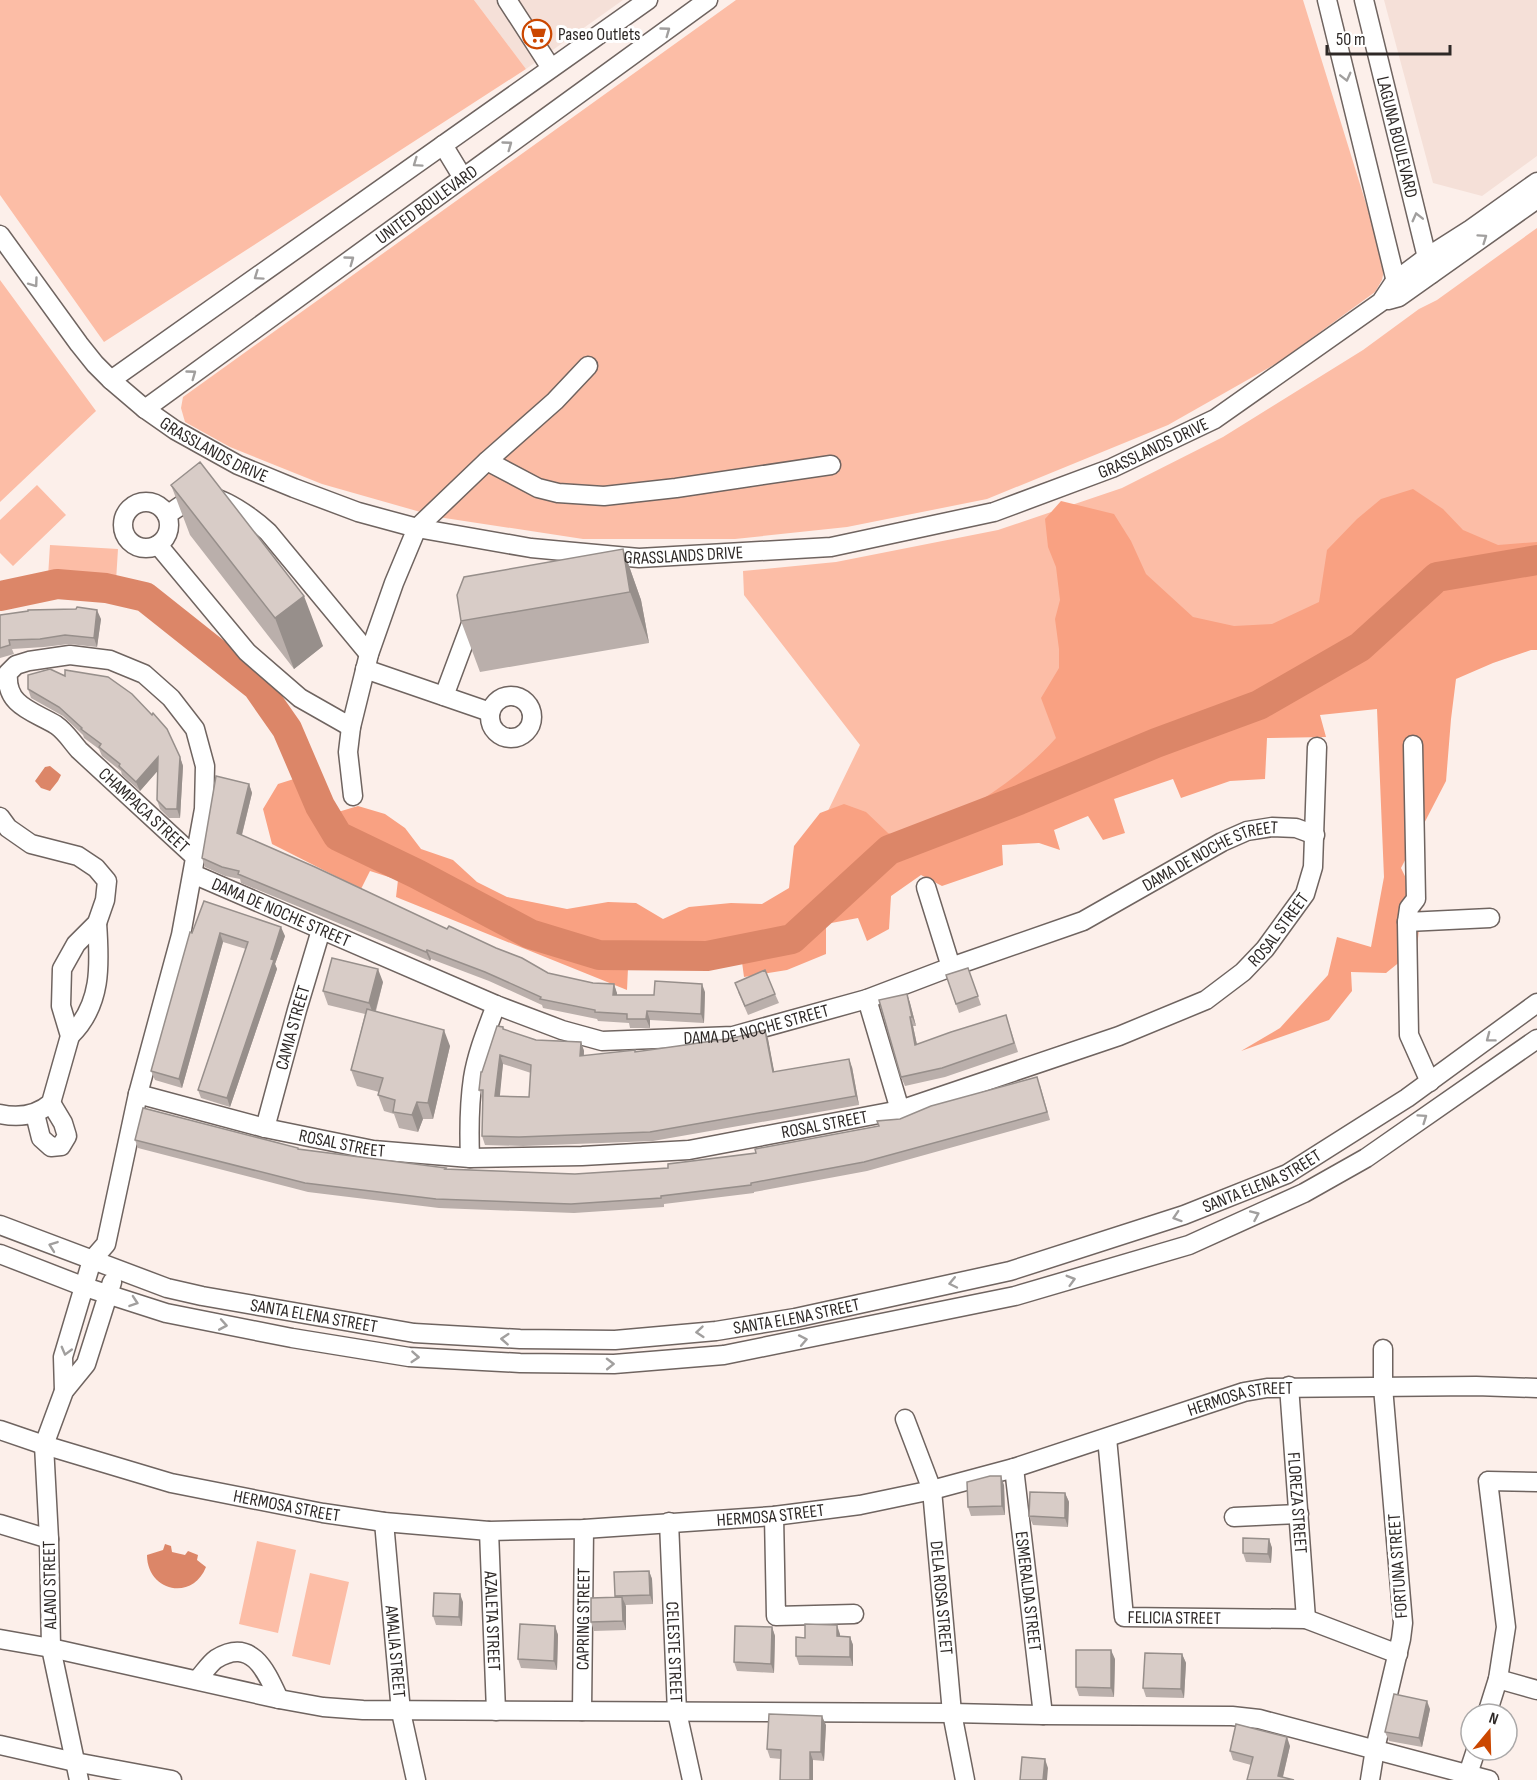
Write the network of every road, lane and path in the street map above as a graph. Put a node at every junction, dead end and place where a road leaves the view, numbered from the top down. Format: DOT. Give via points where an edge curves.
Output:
graph roads {
  1 [pos="507,0"];
  2 [pos="648,0"];
  3 [pos="708,0"];
  4 [pos="1327,0"];
  5 [pos="1364,0"];
  6 [pos="551,68"];
  7 [pos="443,145"];
  8 [pos="463,178"];
  9 [pos="1537,182"];
  10 [pos="1537,199"];
  11 [pos="0,235"];
  12 [pos="1429,266"];
  13 [pos="1397,289"];
  14 [pos="588,366"];
  15 [pos="111,380"];
  16 [pos="145,409"];
  17 [pos="488,461"];
  18 [pos="831,465"];
  19 [pos="167,515"];
  20 [pos="417,528"];
  21 [pos="158,545"];
  22 [pos="483,592"];
  23 [pos="367,662"];
  24 [pos="444,696"];
  25 [pos="490,712"];
  26 [pos="351,727"];
  27 [pos="1413,745"];
  28 [pos="1317,747"];
  29 [pos="353,796"];
  30 [pos="3,828"];
  31 [pos="1315,835"];
  32 [pos="194,866"];
  33 [pos="926,887"];
  34 [pos="1490,918"];
  35 [pos="1407,922"];
  36 [pos="98,923"];
  37 [pos="321,930"];
  38 [pos="951,967"];
  39 [pos="867,999"];
  40 [pos="1537,1003"];
  41 [pos="496,1005"];
  42 [pos="70,1036"];
  43 [pos="1537,1039"];
  44 [pos="1430,1082"];
  45 [pos="138,1094"];
  46 [pos="51,1103"];
  47 [pos="900,1110"];
  48 [pos="0,1114"];
  49 [pos="35,1114"];
  50 [pos="265,1128"];
  51 [pos="470,1158"];
  52 [pos="0,1225"];
  53 [pos="106,1244"];
  54 [pos="0,1254"];
  55 [pos="92,1260"];
  56 [pos="114,1268"];
  57 [pos="85,1287"];
  58 [pos="109,1294"];
  59 [pos="1383,1349"];
  60 [pos="1289,1386"];
  61 [pos="1383,1387"];
  62 [pos="1537,1388"];
  63 [pos="64,1391"];
  64 [pos="905,1419"];
  65 [pos="0,1430"];
  66 [pos="1107,1438"];
  67 [pos="44,1445"];
  68 [pos="1014,1468"];
  69 [pos="1537,1482"];
  70 [pos="932,1490"];
  71 [pos="1299,1514"];
  72 [pos="774,1516"];
  73 [pos="1234,1517"];
  74 [pos="384,1522"];
  75 [pos="669,1522"];
  76 [pos="0,1524"];
  77 [pos="584,1529"];
  78 [pos="489,1531"];
  79 [pos="49,1539"];
  80 [pos="854,1614"];
  81 [pos="1306,1619"];
  82 [pos="0,1639"];
  83 [pos="51,1648"];
  84 [pos="1398,1654"];
  85 [pos="1498,1679"];
  86 [pos="197,1680"];
  87 [pos="1537,1690"];
  88 [pos="279,1699"];
  89 [pos="1491,1702"];
  90 [pos="496,1711"];
  91 [pos="582,1711"];
  92 [pos="401,1712"];
  93 [pos="677,1712"];
  94 [pos="952,1713"];
  95 [pos="1043,1715"];
  96 [pos="0,1745"];
  97 [pos="1375,1749"];
  98 [pos="75,1762"];
  99 [pos="1472,1762"];
  100 [pos="1468,1774"];
  101 [pos="79,1780"];
  102 [pos="172,1780"];
  103 [pos="416,1780"];
  104 [pos="692,1780"];
  105 [pos="965,1780"];
  106 [pos="1370,1780"];
  107 [pos="1489,1780"];
  1 -- 6 [label="street"];
  2 -- 6 [label="street, UNITED BOULEVARD"];
  8 -- 3 [label="street, UNITED BOULEVARD, one-way"];
  4 -- 13 [label="street, one-way"];
  12 -- 5 [label="street, LAGUNA BOULEVARD, one-way"];
  6 -- 7 [label="street, UNITED BOULEVARD"];
  7 -- 8 [label="street"];
  7 -- 15 [label="street, UNITED BOULEVARD, one-way"];
  16 -- 8 [label="street, UNITED BOULEVARD, one-way"];
  9 -- 12 [label="street, GRASSLANDS DRIVE" via="1471,229"];
  12 -- 10 [label="street, GRASSLANDS DRIVE, one-way"];
  11 -- 15 [label="street, GRASSLANDS DRIVE, one-way" via="79,344"];
  12 -- 13 [label="street, GRASSLANDS DRIVE"];
  13 -- 20 [label="street, GRASSLANDS DRIVE" via="1215,419 1112,468 994,512 831,547 639,558 531,548"];
  14 -- 17 [label="street"];
  15 -- 16 [label="street, GRASSLANDS DRIVE"];
  16 -- 20 [label="street, GRASSLANDS DRIVE" via="238,465 347,508"];
  17 -- 18 [label="street" via="538,488 604,495"];
  17 -- 20 [label="street"];
  19 -- 21 [label="street" via="166,537"];
  19 -- 21 [label="street" via="150,501 129,508 123,518 122,529 136,546"];
  19 -- 23 [label="street" via="201,496 219,499 255,520"];
  20 -- 23 [label="street"];
  21 -- 26 [label="street" via="247,652 300,699"];
  22 -- 24 [label="street"];
  23 -- 24 [label="street"];
  23 -- 26 [label="street"];
  24 -- 25 [label="street"];
  26 -- 29 [label="street" via="348,752"];
  27 -- 35 [label="street" via="1416,899 1409,908"];
  28 -- 31 [label="street, ROSAL STREET"];
  30 -- 36 [label="street" via="31,844 78,856 96,868 107,881"];
  31 -- 38 [label="street, DAMA DE NOCHE STREET" via="1296,828 1247,831 1083,921"];
  31 -- 47 [label="street, ROSAL STREET" via="1305,894 1265,949 1243,972 1206,1000 1119,1036"];
  32 -- 32 [label="street, CHAMPACA STREET" via="204,809 205,766 195,729 171,698 144,675 110,660 70,655 16,665 8,673 7,683 20,706 67,733 79,750"];
  32 -- 37 [label="street, DAMA DE NOCHE STREET"];
  32 -- 45 [label="street" via="181,935"];
  33 -- 38 [label="street"];
  34 -- 35 [label="street"];
  35 -- 44 [label="street" via="1410,1035"];
  36 -- 42 [label="street" via="98,976 92,1004"];
  36 -- 42 [label="street" via="76,944 62,969 61,1006"];
  37 -- 41 [label="street, DAMA DE NOCHE STREET"];
  37 -- 50 [label="street, CAMIA STREET"];
  38 -- 39 [label="street, DAMA DE NOCHE STREET"];
  39 -- 41 [label="street, DAMA DE NOCHE STREET" via="733,1036 602,1041"];
  39 -- 47 [label="street"];
  40 -- 44 [label="street, SANTA ELENA STREET, one-way"];
  41 -- 51 [label="street" via="473,1076"];
  42 -- 46 [label="street"];
  58 -- 43 [label="street, SANTA ELENA STREET, one-way" via="206,1322 409,1357 614,1364 724,1355 1015,1296 1190,1245 1304,1193 1366,1158"];
  44 -- 56 [label="street, SANTA ELENA STREET, one-way" via="1287,1174 1184,1215 1010,1271 795,1318 716,1331 615,1340 520,1340 414,1333 202,1296"];
  45 -- 50 [label="street, ROSAL STREET"];
  45 -- 53 [label="street"];
  46 -- 49 [label="street"];
  46 -- 49 [label="street" via="67,1136 61,1146 51,1147 41,1138"];
  47 -- 51 [label="street, ROSAL STREET" via="690,1150"];
  48 -- 49 [label="street"];
  50 -- 51 [label="street, ROSAL STREET" via="373,1150"];
  55 -- 52 [label="street, SANTA ELENA STREET, one-way"];
  53 -- 55 [label="street"];
  53 -- 56 [label="street"];
  54 -- 57 [label="street, SANTA ELENA STREET"];
  55 -- 56 [label="street, SANTA ELENA STREET"];
  55 -- 57 [label="street"];
  56 -- 58 [label="street"];
  57 -- 58 [label="street, SANTA ELENA STREET"];
  57 -- 63 [label="street, one-way" via="63,1357"];
  58 -- 63 [label="street" via="86,1365"];
  59 -- 61 [label="street, FORTUNA STREET"];
  60 -- 61 [label="street, HERMOSA STREET"];
  60 -- 66 [label="street, HERMOSA STREET" via="1244,1392"];
  60 -- 71 [label="street, FLOREZA STREET"];
  61 -- 62 [label="street, HERMOSA STREET"];
  61 -- 84 [label="street, FORTUNA STREET" via="1403,1623"];
  63 -- 67 [label="street, ALANO STREET"];
  64 -- 70 [label="street, DELA ROSA STREET"];
  65 -- 67 [label="street, HERMOSA STREET"];
  66 -- 68 [label="street, HERMOSA STREET"];
  66 -- 81 [label="street, FELICIA STREET" via="1124,1617"];
  67 -- 74 [label="street, HERMOSA STREET" via="171,1483"];
  67 -- 79 [label="street, ALANO STREET"];
  68 -- 70 [label="street, HERMOSA STREET"];
  68 -- 95 [label="street, ESMERALDA STREET"];
  69 -- 85 [label="street" via="1488,1481 1506,1627"];
  70 -- 72 [label="street, HERMOSA STREET" via="860,1505"];
  70 -- 94 [label="street, DELA ROSA STREET"];
  71 -- 73 [label="street"];
  71 -- 81 [label="street, FLOREZA STREET"];
  72 -- 75 [label="street, HERMOSA STREET"];
  72 -- 80 [label="street" via="776,1616"];
  74 -- 78 [label="street, HERMOSA STREET"];
  74 -- 92 [label="street, AMALIA STREET"];
  75 -- 77 [label="street, HERMOSA STREET"];
  75 -- 93 [label="street, CELESTE STREET"];
  76 -- 79 [label="street"];
  77 -- 78 [label="street, HERMOSA STREET"];
  77 -- 91 [label="street, CAPRING STREET"];
  78 -- 90 [label="street, AZALETA STREET"];
  79 -- 83 [label="street, ALANO STREET"];
  81 -- 84 [label="street, FELICIA STREET"];
  82 -- 83 [label="street"];
  83 -- 86 [label="street"];
  83 -- 98 [label="street, ALANO STREET"];
  84 -- 97 [label="street, FORTUNA STREET"];
  85 -- 87 [label="street"];
  85 -- 89 [label="street"];
  86 -- 88 [label="street"];
  86 -- 88 [label="street" via="214,1660 244,1652 256,1658"];
  88 -- 92 [label="street" via="323,1707"];
  90 -- 91 [label="street"];
  90 -- 92 [label="street"];
  91 -- 93 [label="street"];
  92 -- 103 [label="street, AMALIA STREET"];
  93 -- 94 [label="street"];
  93 -- 104 [label="street, CELESTE STREET"];
  94 -- 95 [label="street"];
  94 -- 105 [label="street, DELA ROSA STREET"];
  95 -- 97 [label="street" via="1232,1716 1259,1719"];
  96 -- 98 [label="street"];
  97 -- 100 [label="street"];
  97 -- 106 [label="street, FORTUNA STREET"];
  98 -- 101 [label="street, ALANO STREET"];
  98 -- 102 [label="street"];
  99 -- 100 [label="street"];
  100 -- 107 [label="street"];
}
